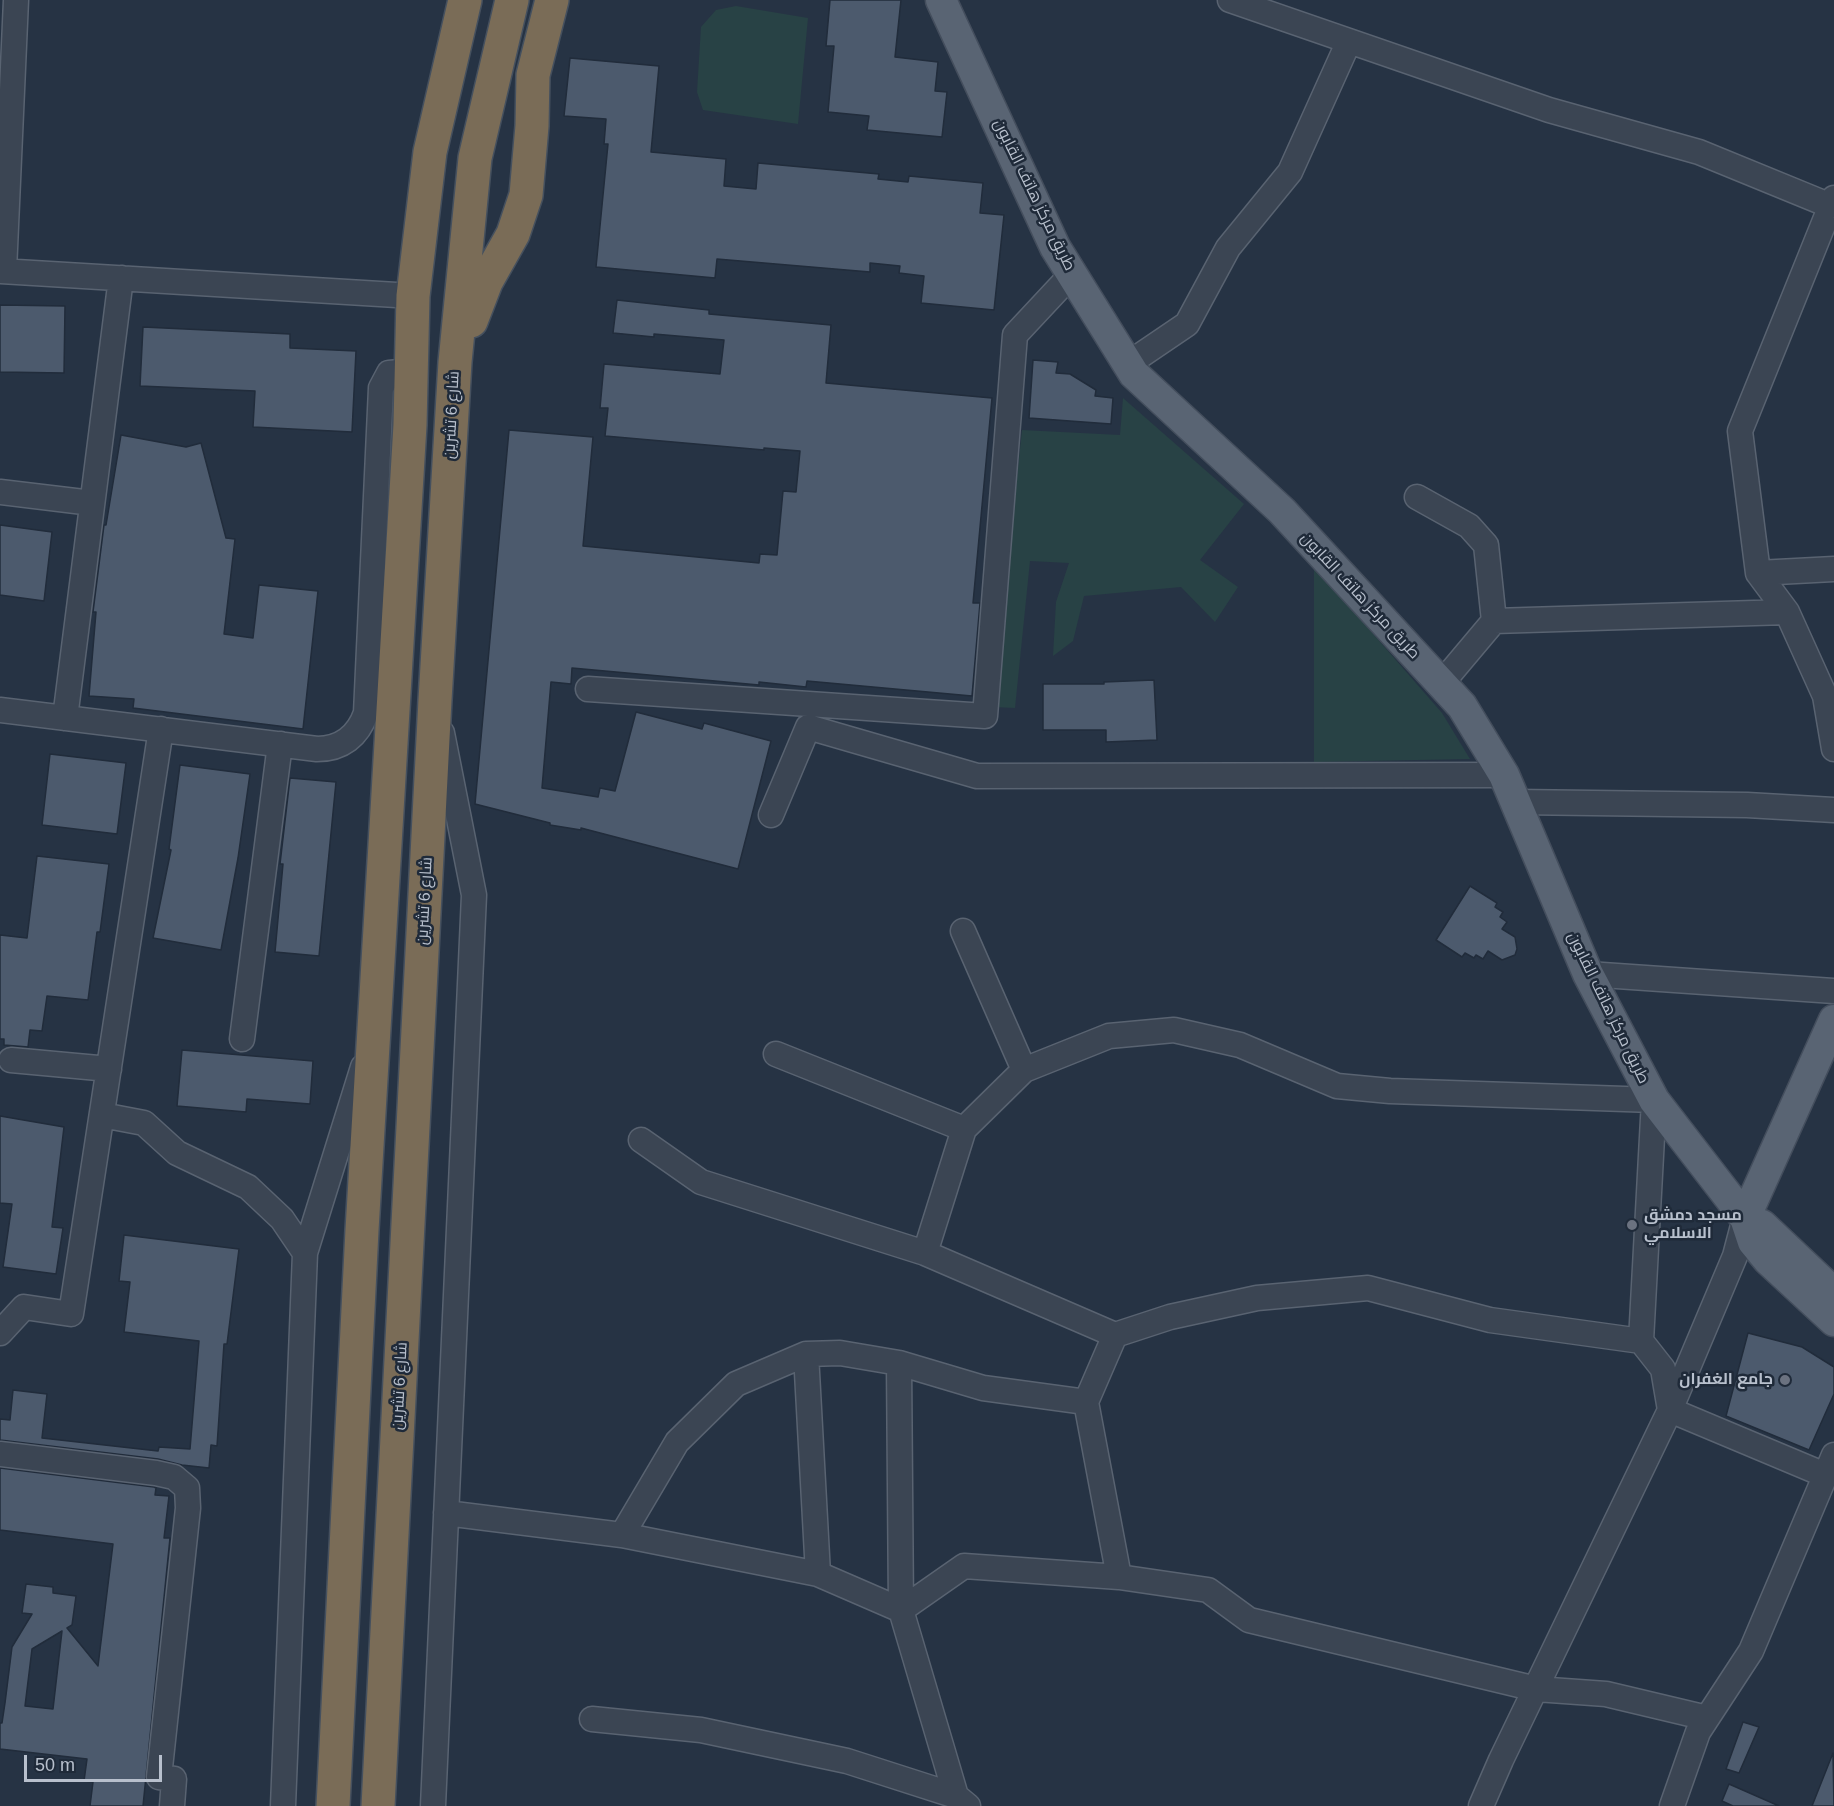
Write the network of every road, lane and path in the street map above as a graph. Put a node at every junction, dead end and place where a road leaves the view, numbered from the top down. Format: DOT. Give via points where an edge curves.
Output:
graph roads {
  1 [pos="16,0"];
  2 [pos="465,0"];
  3 [pos="512,0"];
  4 [pos="552,0"];
  5 [pos="941,0"];
  6 [pos="1230,0"];
  7 [pos="1349,41"];
  8 [pos="1832,202"];
  9 [pos="2,271"];
  10 [pos="1072,274"];
  11 [pos="121,278"];
  12 [pos="413,296"];
  13 [pos="455,362"];
  14 [pos="1128,364"];
  15 [pos="411,371"];
  16 [pos="0,492"];
  17 [pos="1417,497"];
  18 [pos="92,503"];
  19 [pos="1834,569"];
  20 [pos="1758,573"];
  21 [pos="1787,612"];
  22 [pos="1494,621"];
  23 [pos="1441,684"];
  24 [pos="588,689"];
  25 [pos="435,700"];
  26 [pos="0,710"];
  27 [pos="65,718"];
  28 [pos="161,729"];
  29 [pos="280,744"];
  30 [pos="1834,749"];
  31 [pos="1504,775"];
  32 [pos="1515,802"];
  33 [pos="1834,810"];
  34 [pos="771,815"];
  35 [pos="963,931"];
  36 [pos="1588,974"];
  37 [pos="1834,991"];
  38 [pos="1834,1020"];
  39 [pos="375,1028"];
  40 [pos="242,1039"];
  41 [pos="776,1054"];
  42 [pos="11,1060"];
  43 [pos="109,1069"];
  44 [pos="1024,1070"];
  45 [pos="1654,1100"];
  46 [pos="102,1115"];
  47 [pos="964,1129"];
  48 [pos="641,1140"];
  49 [pos="1745,1218"];
  50 [pos="305,1253"];
  51 [pos="925,1253"];
  52 [pos="1834,1293"];
  53 [pos="1834,1322"];
  54 [pos="0,1334"];
  55 [pos="1115,1335"];
  56 [pos="1641,1341"];
  57 [pos="806,1354"];
  58 [pos="899,1363"];
  59 [pos="1086,1402"];
  60 [pos="1670,1410"];
  61 [pos="0,1454"];
  62 [pos="1830,1465"];
  63 [pos="446,1513"];
  64 [pos="622,1535"];
  65 [pos="818,1574"];
  66 [pos="1119,1576"];
  67 [pos="901,1610"];
  68 [pos="1536,1689"];
  69 [pos="1707,1718"];
  70 [pos="592,1719"];
  71 [pos="962,1801"];
  72 [pos="172,1806"];
  73 [pos="283,1806"];
  74 [pos="333,1806"];
  75 [pos="378,1806"];
  76 [pos="433,1806"];
  77 [pos="1481,1806"];
  78 [pos="1672,1806"];
  1 -- 9 [label="street"];
  2 -- 12 [label="highway" via="430,152"];
  3 -- 13 [label="highway, شارع 6 تشرين" via="475,159"];
  4 -- 13 [label="highway" via="533,75 526,195 513,234 486,282"];
  5 -- 10 [label="main road, طريق مركز هاتف القابون" via="1055,247"];
  6 -- 7 [label="street"];
  7 -- 8 [label="street" via="1549,110 1699,152"];
  7 -- 14 [label="street" via="1290,172 1228,248 1187,324"];
  8 -- 20 [label="street" via="1740,431"];
  9 -- 11 [label="street"];
  10 -- 14 [label="main road, طريق مركز هاتف القابون"];
  10 -- 24 [label="street" via="1015,335 986,716"];
  11 -- 12 [label="street"];
  11 -- 18 [label="street"];
  12 -- 15 [label="highway"];
  13 -- 25 [label="highway, شارع 6 تشرين"];
  14 -- 23 [label="main road, طريق مركز هاتف القابون" via="1134,374 1282,511"];
  15 -- 29 [label="street" via="389,373 381,388 363,723 351,738 336,747 317,749"];
  15 -- 39 [label="highway"];
  16 -- 18 [label="street"];
  17 -- 22 [label="street" via="1469,526 1486,545"];
  18 -- 27 [label="street"];
  19 -- 20 [label="street"];
  20 -- 21 [label="street"];
  21 -- 22 [label="street"];
  21 -- 30 [label="street" via="1825,696"];
  22 -- 23 [label="street"];
  23 -- 31 [label="main road, طريق مركز هاتف القابون" via="1462,706"];
  25 -- 63 [label="street" via="474,895"];
  25 -- 75 [label="highway, شارع 6 تشرين"];
  26 -- 27 [label="street"];
  27 -- 28 [label="street"];
  28 -- 29 [label="street"];
  28 -- 43 [label="street"];
  29 -- 40 [label="street"];
  31 -- 32 [label="main road, طريق مركز هاتف القابون"];
  31 -- 34 [label="street" via="977,776 808,727"];
  32 -- 33 [label="street"];
  32 -- 36 [label="main road, طريق مركز هاتف القابون"];
  35 -- 44 [label="street"];
  36 -- 37 [label="street"];
  36 -- 45 [label="main road, طريق مركز هاتف القابون"];
  38 -- 49 [label="main road"];
  39 -- 50 [label="street"];
  39 -- 74 [label="highway"];
  41 -- 47 [label="street"];
  42 -- 43 [label="street"];
  43 -- 46 [label="street"];
  44 -- 45 [label="street" via="1109,1036 1174,1030 1240,1045 1337,1086"];
  44 -- 47 [label="street"];
  45 -- 49 [label="main road, طريق مركز هاتف القابون"];
  45 -- 56 [label="street"];
  46 -- 50 [label="street" via="144,1123 177,1153 248,1187 282,1219"];
  46 -- 54 [label="street" via="71,1314 24,1307"];
  47 -- 51 [label="street"];
  48 -- 51 [label="street" via="701,1182"];
  49 -- 52 [label="main road" via="1762,1225"];
  49 -- 53 [label="main road" via="1753,1242 1768,1260"];
  49 -- 60 [label="street" via="1735,1256"];
  50 -- 73 [label="street"];
  51 -- 55 [label="street"];
  55 -- 56 [label="street" via="1170,1317 1257,1298 1368,1288 1490,1320"];
  55 -- 59 [label="street"];
  56 -- 60 [label="street" via="1663,1369"];
  57 -- 58 [label="street" via="840,1353"];
  57 -- 64 [label="street" via="736,1384 677,1442"];
  57 -- 65 [label="street"];
  58 -- 59 [label="street" via="983,1388"];
  58 -- 67 [label="street"];
  59 -- 66 [label="street"];
  60 -- 62 [label="street"];
  60 -- 68 [label="street"];
  61 -- 72 [label="street" via="156,1473 174,1477 187,1488 159,1777 174,1779"];
  62 -- 69 [label="street" via="1751,1651"];
  63 -- 64 [label="street"];
  63 -- 76 [label="street"];
  64 -- 65 [label="street"];
  65 -- 67 [label="street"];
  66 -- 67 [label="street" via="964,1566"];
  66 -- 68 [label="street" via="1208,1590 1249,1620"];
  67 -- 71 [label="street"];
  68 -- 69 [label="street" via="1606,1694"];
  68 -- 77 [label="street"];
  69 -- 78 [label="street" via="1698,1732"];
  70 -- 71 [label="street" via="701,1730 847,1761"];
}
